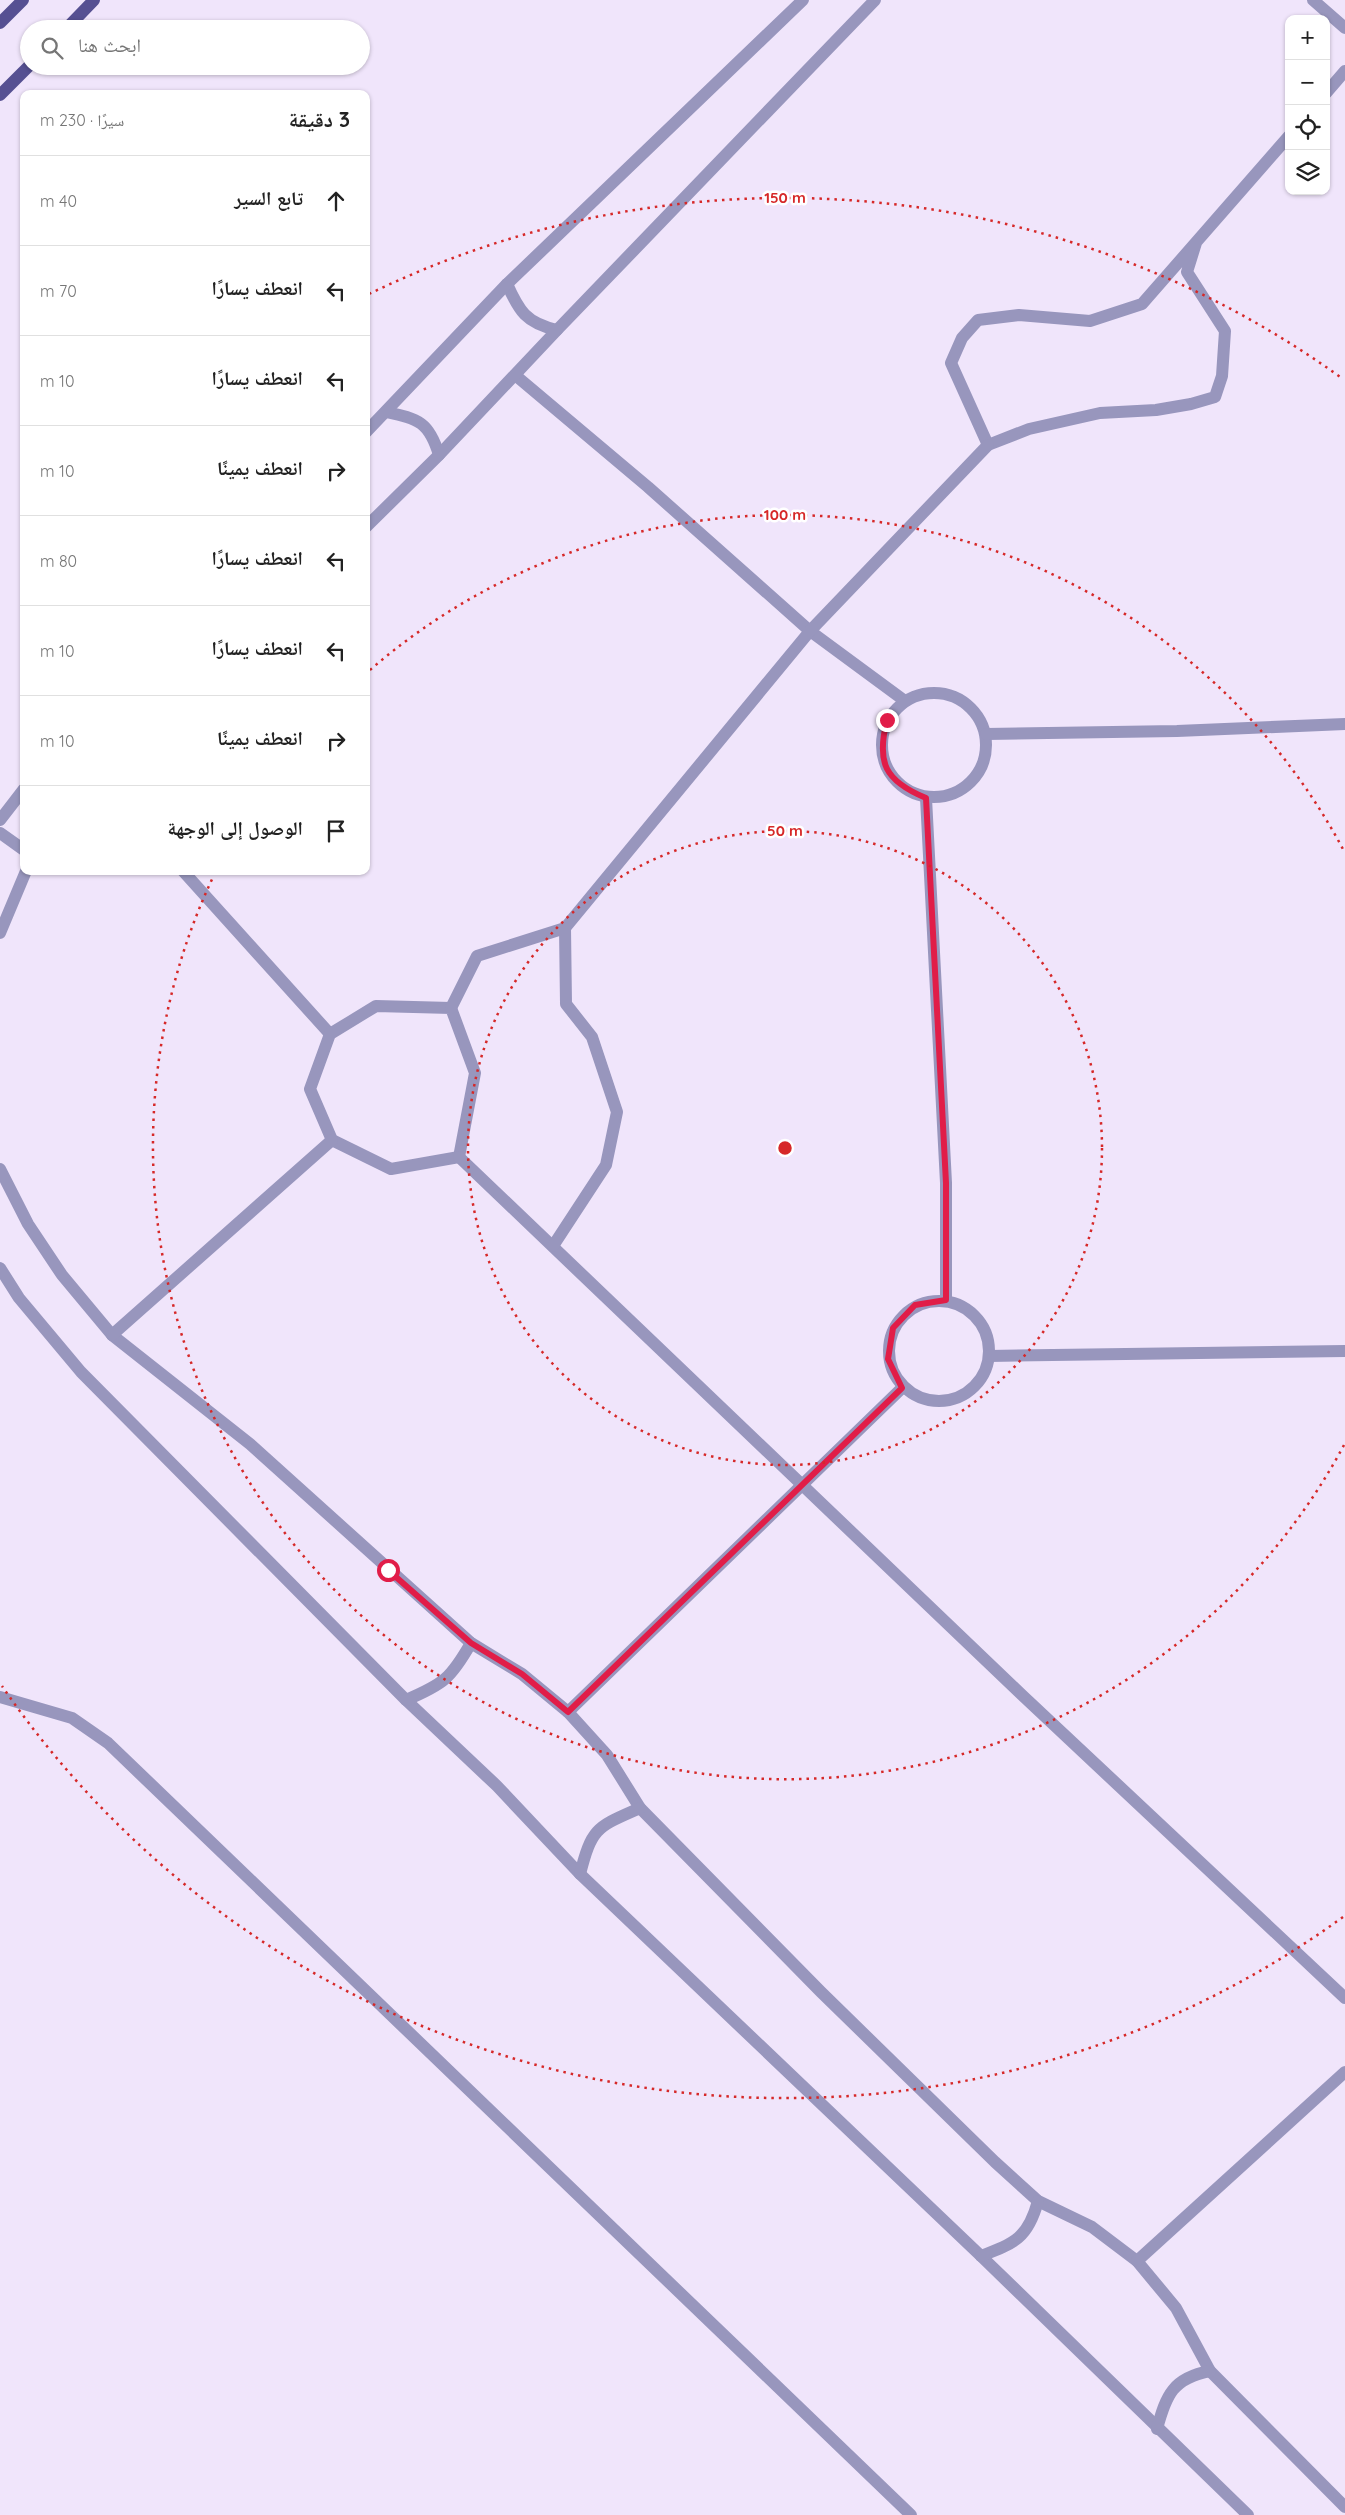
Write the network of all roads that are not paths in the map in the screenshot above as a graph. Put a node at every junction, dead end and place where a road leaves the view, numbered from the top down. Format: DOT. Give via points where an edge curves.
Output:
graph roads {
  1 [pos="23,0"];
  2 [pos="94,0"];
  3 [pos="803,0"];
  4 [pos="875,0"];
  5 [pos="1313,0"];
  6 [pos="75,20"];
  7 [pos="0,23"];
  8 [pos="1345,28"];
  9 [pos="1345,71"];
  10 [pos="20,75"];
  11 [pos="1330,88"];
  12 [pos="0,95"];
  13 [pos="1285,141"];
  14 [pos="1196,243"];
  15 [pos="507,284"];
  16 [pos="557,330"];
  17 [pos="515,375"];
  18 [pos="386,412"];
  19 [pos="370,428"];
  20 [pos="988,445"];
  21 [pos="439,455"];
  22 [pos="370,523"];
  23 [pos="810,631"];
  24 [pos="905,701"];
  25 [pos="1345,724"];
  26 [pos="986,734"];
  27 [pos="20,794"];
  28 [pos="926,798"];
  29 [pos="0,820"];
  30 [pos="0,833"];
  31 [pos="20,847"];
  32 [pos="24,875"];
  33 [pos="188,875"];
  34 [pos="565,928"];
  35 [pos="0,932"];
  36 [pos="451,1008"];
  37 [pos="330,1034"];
  38 [pos="332,1140"];
  39 [pos="459,1157"];
  40 [pos="0,1169"];
  41 [pos="552,1246"];
  42 [pos="0,1268"];
  43 [pos="946,1300"];
  44 [pos="112,1334"];
  45 [pos="1345,1351"];
  46 [pos="989,1356"];
  47 [pos="902,1388"];
  48 [pos="801,1485"];
  49 [pos="471,1643"];
  50 [pos="0,1697"];
  51 [pos="406,1700"];
  52 [pos="568,1712"];
  53 [pos="640,1808"];
  54 [pos="580,1874"];
  55 [pos="1345,1998"];
  56 [pos="1345,2072"];
  57 [pos="1038,2201"];
  58 [pos="981,2256"];
  59 [pos="1137,2261"];
  60 [pos="1210,2371"];
  61 [pos="1157,2430"];
  62 [pos="1345,2507"];
  63 [pos="911,2515"];
  64 [pos="1248,2515"];
  1 -- 7 [label="main road"];
  2 -- 6 [label="main road"];
  3 -- 15 [label="street"];
  4 -- 16 [label="street"];
  5 -- 8 [label="street"];
  9 -- 11 [label="street"];
  10 -- 12 [label="main road"];
  13 -- 14 [label="street"];
  14 -- 20 [label="street" via="1142,304 1090,321 1019,315 978,320 962,338 951,363"];
  14 -- 20 [label="street" via="1187,272 1225,331 1222,376 1215,397 1156,410 1100,413 1029,429"];
  15 -- 16 [label="street" via="526,318"];
  15 -- 18 [label="street"];
  16 -- 17 [label="street"];
  17 -- 21 [label="street"];
  17 -- 23 [label="street" via="648,487"];
  18 -- 19 [label="street"];
  18 -- 21 [label="street" via="424,424 433,436"];
  20 -- 23 [label="street"];
  21 -- 22 [label="street"];
  23 -- 24 [label="street"];
  23 -- 34 [label="street"];
  24 -- 26 [label="street" via="929,692 954,696 974,711"];
  24 -- 28 [label="street" via="887,720 881,744 886,768 903,788"];
  25 -- 26 [label="street"];
  26 -- 28 [label="street" via="985,759 973,781 952,795"];
  27 -- 29 [label="street"];
  28 -- 43 [label="street" via="946,1183"];
  30 -- 31 [label="street"];
  32 -- 35 [label="street"];
  33 -- 37 [label="street"];
  34 -- 36 [label="street" via="477,956"];
  34 -- 41 [label="street" via="566,1004 592,1037 617,1112 606,1166"];
  36 -- 37 [label="street" via="376,1006"];
  36 -- 39 [label="street" via="475,1073"];
  37 -- 38 [label="street" via="310,1089"];
  38 -- 39 [label="street" via="391,1169"];
  38 -- 44 [label="street"];
  39 -- 41 [label="street"];
  40 -- 44 [label="street" via="42,1246"];
  41 -- 48 [label="street"];
  42 -- 51 [label="street" via="19,1298 81,1372"];
  43 -- 46 [label="street" via="970,1311 985,1331"];
  43 -- 47 [label="street" via="915,1305 893,1328 888,1359"];
  44 -- 49 [label="street" via="250,1444"];
  45 -- 46 [label="street"];
  46 -- 47 [label="street" via="978,1383 956,1400 927,1401"];
  47 -- 48 [label="street"];
  48 -- 52 [label="street"];
  48 -- 55 [label="street"];
  49 -- 51 [label="street" via="455,1671 437,1687"];
  49 -- 52 [label="street" via="522,1674"];
  50 -- 63 [label="street" via="72,1718 108,1743"];
  51 -- 54 [label="street" via="497,1786"];
  52 -- 53 [label="street" via="608,1755"];
  53 -- 54 [label="street" via="610,1821 594,1833"];
  53 -- 57 [label="street" via="821,1992"];
  54 -- 58 [label="street"];
  56 -- 59 [label="street"];
  57 -- 58 [label="street" via="1034,2219 1024,2234 1013,2244"];
  57 -- 59 [label="street" via="1092,2227"];
  58 -- 61 [label="street"];
  59 -- 60 [label="street" via="1176,2308"];
  60 -- 61 [label="street" via="1192,2374 1178,2384 1164,2402"];
  60 -- 62 [label="street"];
  61 -- 64 [label="street"];
}
